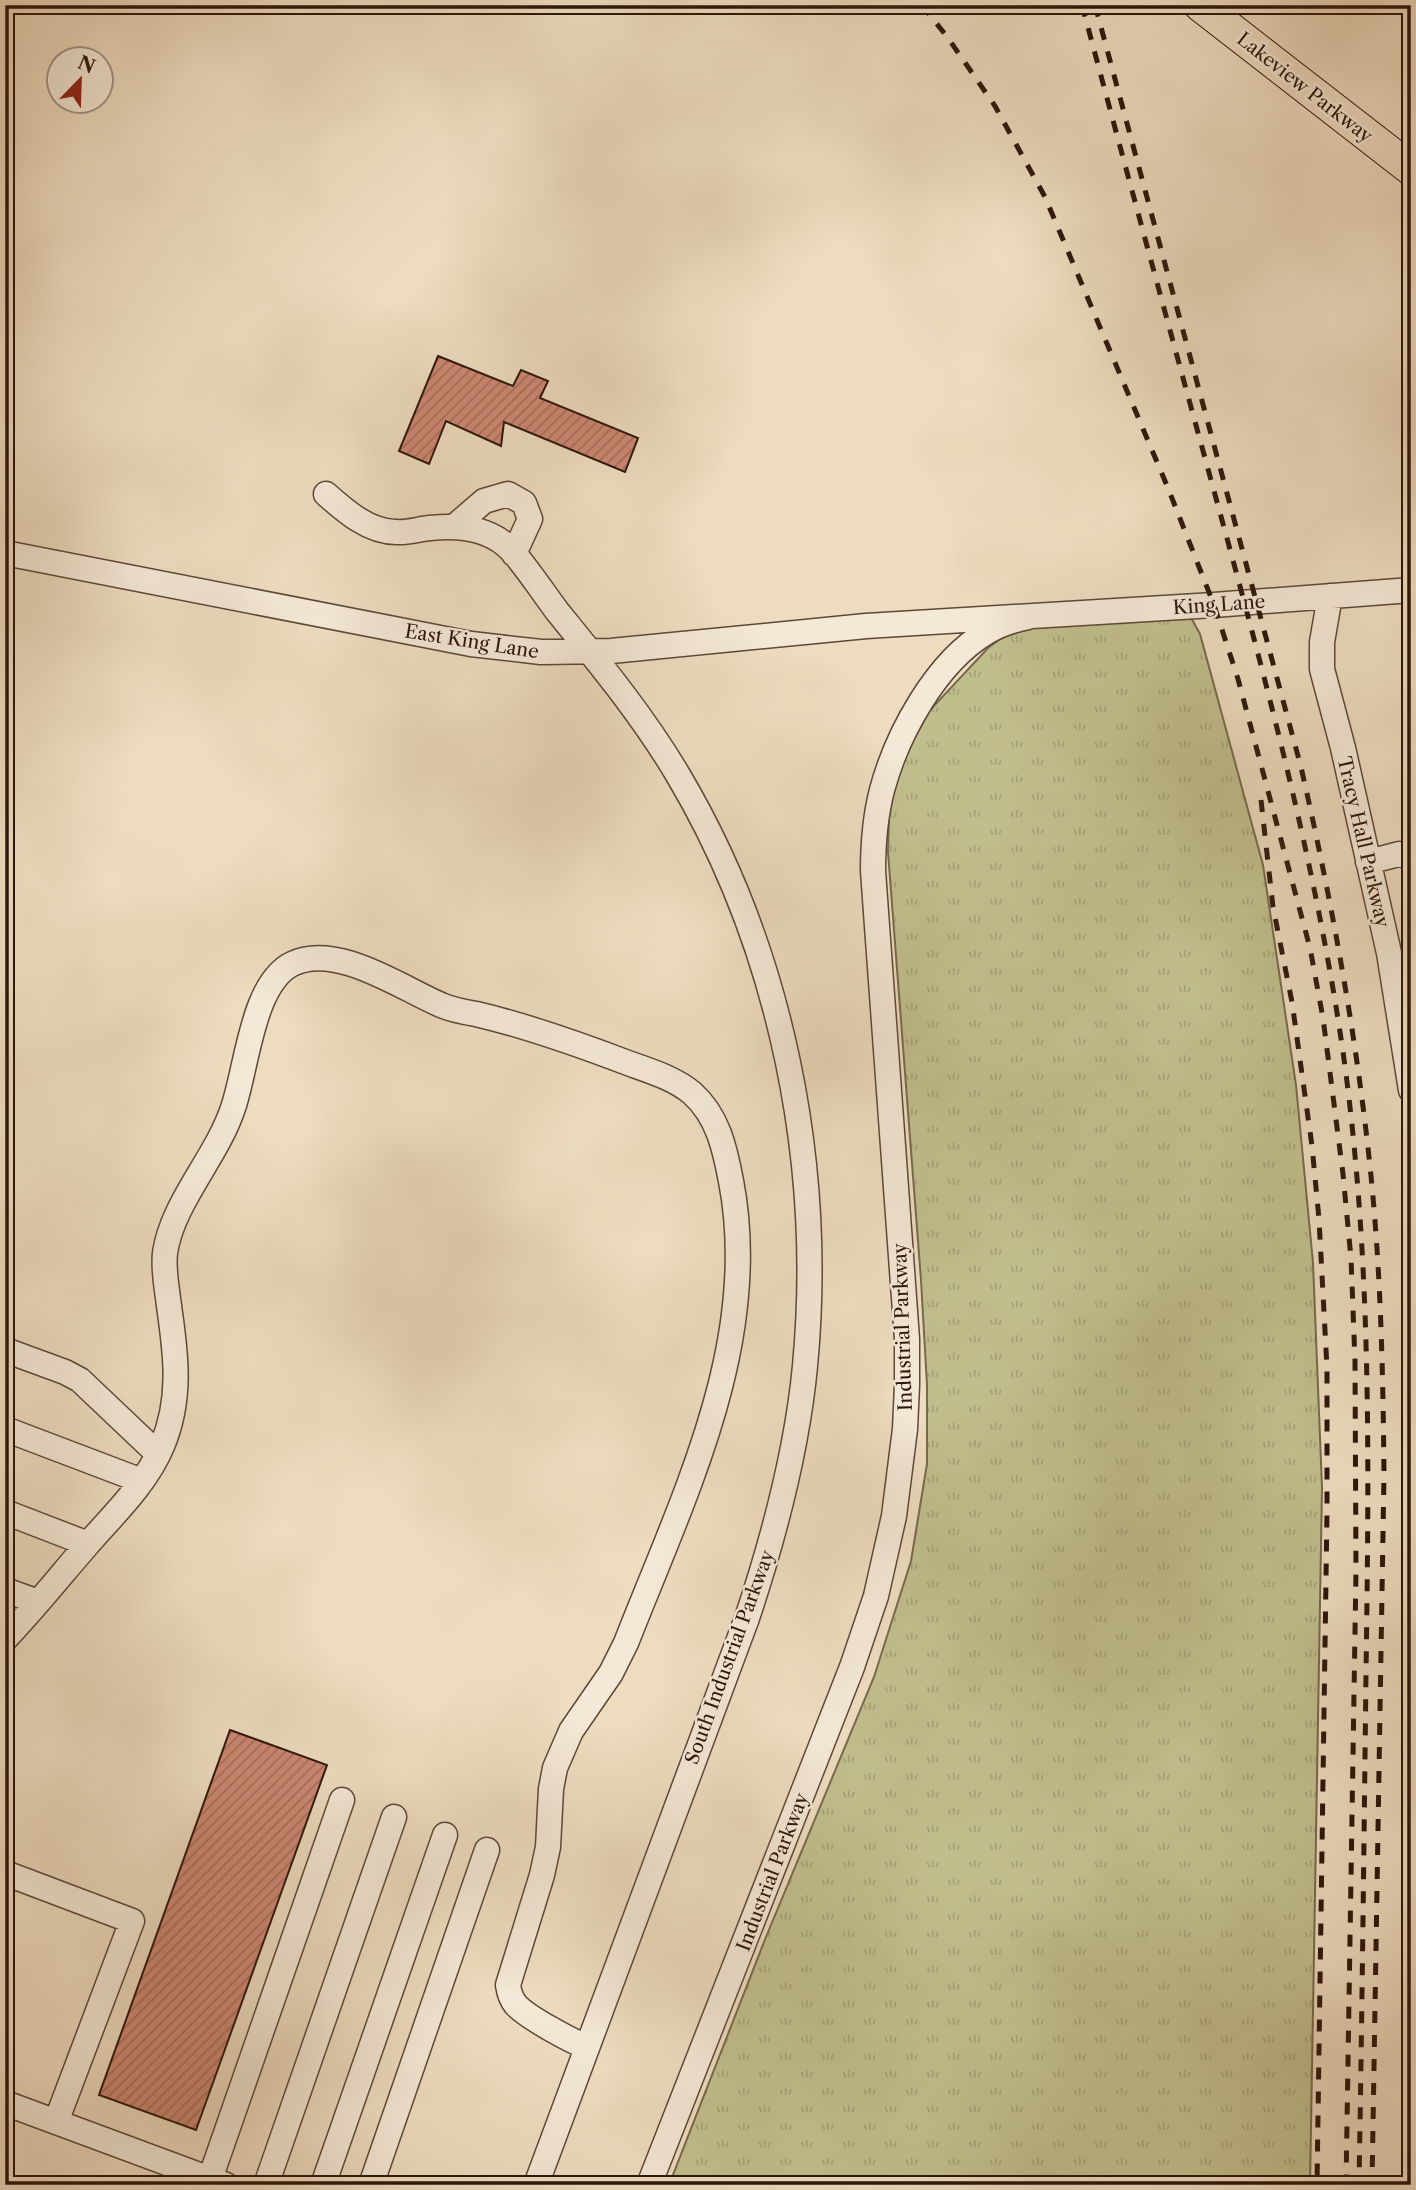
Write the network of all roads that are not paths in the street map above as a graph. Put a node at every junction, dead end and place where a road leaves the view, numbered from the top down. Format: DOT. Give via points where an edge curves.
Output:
graph roads {
  1 [pos="1200,5"];
  2 [pos="1411,169"];
  3 [pos="326,494"];
  4 [pos="455,526"];
  5 [pos="5,553"];
  6 [pos="514,554"];
  7 [pos="1411,590"];
  8 [pos="1330,596"];
  9 [pos="1028,617"];
  10 [pos="592,652"];
  11 [pos="1411,857"];
  12 [pos="1368,862"];
  13 [pos="1403,990"];
  14 [pos="1411,1090"];
  15 [pos="5,1350"];
  16 [pos="5,1429"];
  17 [pos="158,1454"];
  18 [pos="142,1481"];
  19 [pos="5,1512"];
  20 [pos="89,1544"];
  21 [pos="5,1590"];
  22 [pos="38,1602"];
  23 [pos="5,1639"];
  24 [pos="342,1800"];
  25 [pos="394,1817"];
  26 [pos="445,1835"];
  27 [pos="487,1850"];
  28 [pos="5,1873"];
  29 [pos="587,2048"];
  30 [pos="5,2103"];
  31 [pos="56,2122"];
  32 [pos="218,2182"];
  33 [pos="266,2185"];
  34 [pos="323,2185"];
  35 [pos="371,2185"];
  36 [pos="536,2185"];
  37 [pos="649,2185"];
  1 -- 2 [label="main road, Lakeview Parkway"];
  3 -- 4 [label="street" via="349,516 395,533"];
  4 -- 6 [label="street, South Industrial Parkway" via="491,536"];
  4 -- 6 [label="street" via="484,501 508,495 524,503 530,519"];
  5 -- 10 [label="street, East King Lane" via="471,644"];
  6 -- 10 [label="street, South Industrial Parkway"];
  7 -- 8 [label="street, King Lane"];
  8 -- 9 [label="street, King Lane"];
  8 -- 12 [label="street, Tracy Hall Parkway" via="1322,669"];
  9 -- 10 [label="street, East King Lane" via="866,626"];
  9 -- 37 [label="street, Industrial Parkway" via="978,638 940,676 911,719 881,792 873,871 907,1339 905,1429 894,1516 876,1595 852,1667"];
  10 -- 29 [label="street, South Industrial Parkway" via="663,750 698,810 757,950 795,1100 805,1174 809,1272 800,1403 761,1577"];
  11 -- 12 [label="street" via="1399,854"];
  12 -- 13 [label="street, Tracy Hall Parkway" via="1389,953"];
  13 -- 14 [label="street, Tracy Hall Parkway"];
  15 -- 17 [label="street" via="80,1380"];
  16 -- 18 [label="street"];
  17 -- 18 [label="street"];
  17 -- 29 [label="street" via="176,1390 176,1351 164,1269 167,1244 174,1220 232,1112 265,991 286,967 321,958 365,969 452,1009 521,1026 667,1077 686,1088 712,1116 722,1142 738,1230 738,1287 722,1380 701,1451 626,1643 562,1748 551,1789 542,1875 508,1984 520,2009"];
  18 -- 20 [label="street"];
  19 -- 20 [label="street"];
  20 -- 22 [label="street"];
  21 -- 22 [label="street"];
  22 -- 23 [label="street"];
  24 -- 32 [label="street"];
  25 -- 33 [label="street"];
  26 -- 34 [label="street"];
  27 -- 35 [label="street"];
  28 -- 31 [label="street" via="132,1921"];
  29 -- 36 [label="street, South Industrial Parkway"];
  30 -- 31 [label="street"];
  31 -- 32 [label="street"];
}
